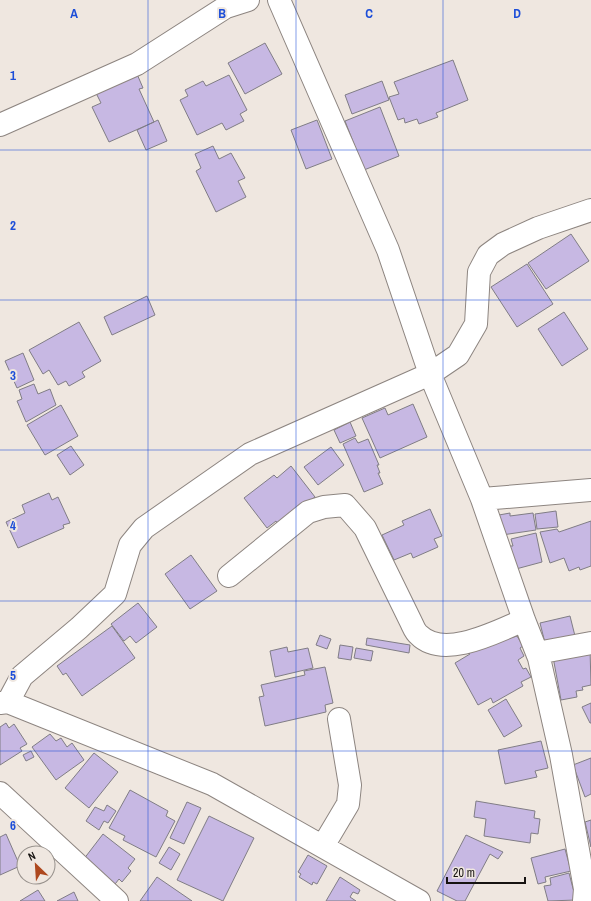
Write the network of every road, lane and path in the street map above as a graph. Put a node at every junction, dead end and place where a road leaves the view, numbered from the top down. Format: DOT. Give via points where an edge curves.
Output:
graph roads {
  1 [pos="248,0"];
  2 [pos="279,0"];
  3 [pos="0,125"];
  4 [pos="591,210"];
  5 [pos="430,374"];
  6 [pos="591,490"];
  7 [pos="482,499"];
  8 [pos="228,576"];
  9 [pos="524,620"];
  10 [pos="591,643"];
  11 [pos="537,653"];
  12 [pos="4,703"];
  13 [pos="339,719"];
  14 [pos="0,793"];
  15 [pos="323,846"];
  16 [pos="117,901"];
  17 [pos="419,901"];
  18 [pos="584,901"];
  1 -- 3 [label="street" via="226,7 137,64"];
  2 -- 5 [label="street" via="388,250"];
  4 -- 5 [label="street" via="538,228 503,244 488,255 479,272 476,324 458,355"];
  5 -- 7 [label="street"];
  5 -- 12 [label="street" via="250,454 144,528 130,545 114,594 79,628 22,676"];
  6 -- 7 [label="street"];
  7 -- 9 [label="street"];
  8 -- 9 [label="street" via="308,512 345,505 365,528 418,635 429,642 449,645 477,639"];
  9 -- 11 [label="street"];
  10 -- 11 [label="street"];
  11 -- 18 [label="street" via="561,755 586,890"];
  12 -- 15 [label="street" via="212,784"];
  13 -- 15 [label="street" via="350,785 349,798"];
  14 -- 16 [label="street"];
  15 -- 17 [label="street"];
}
